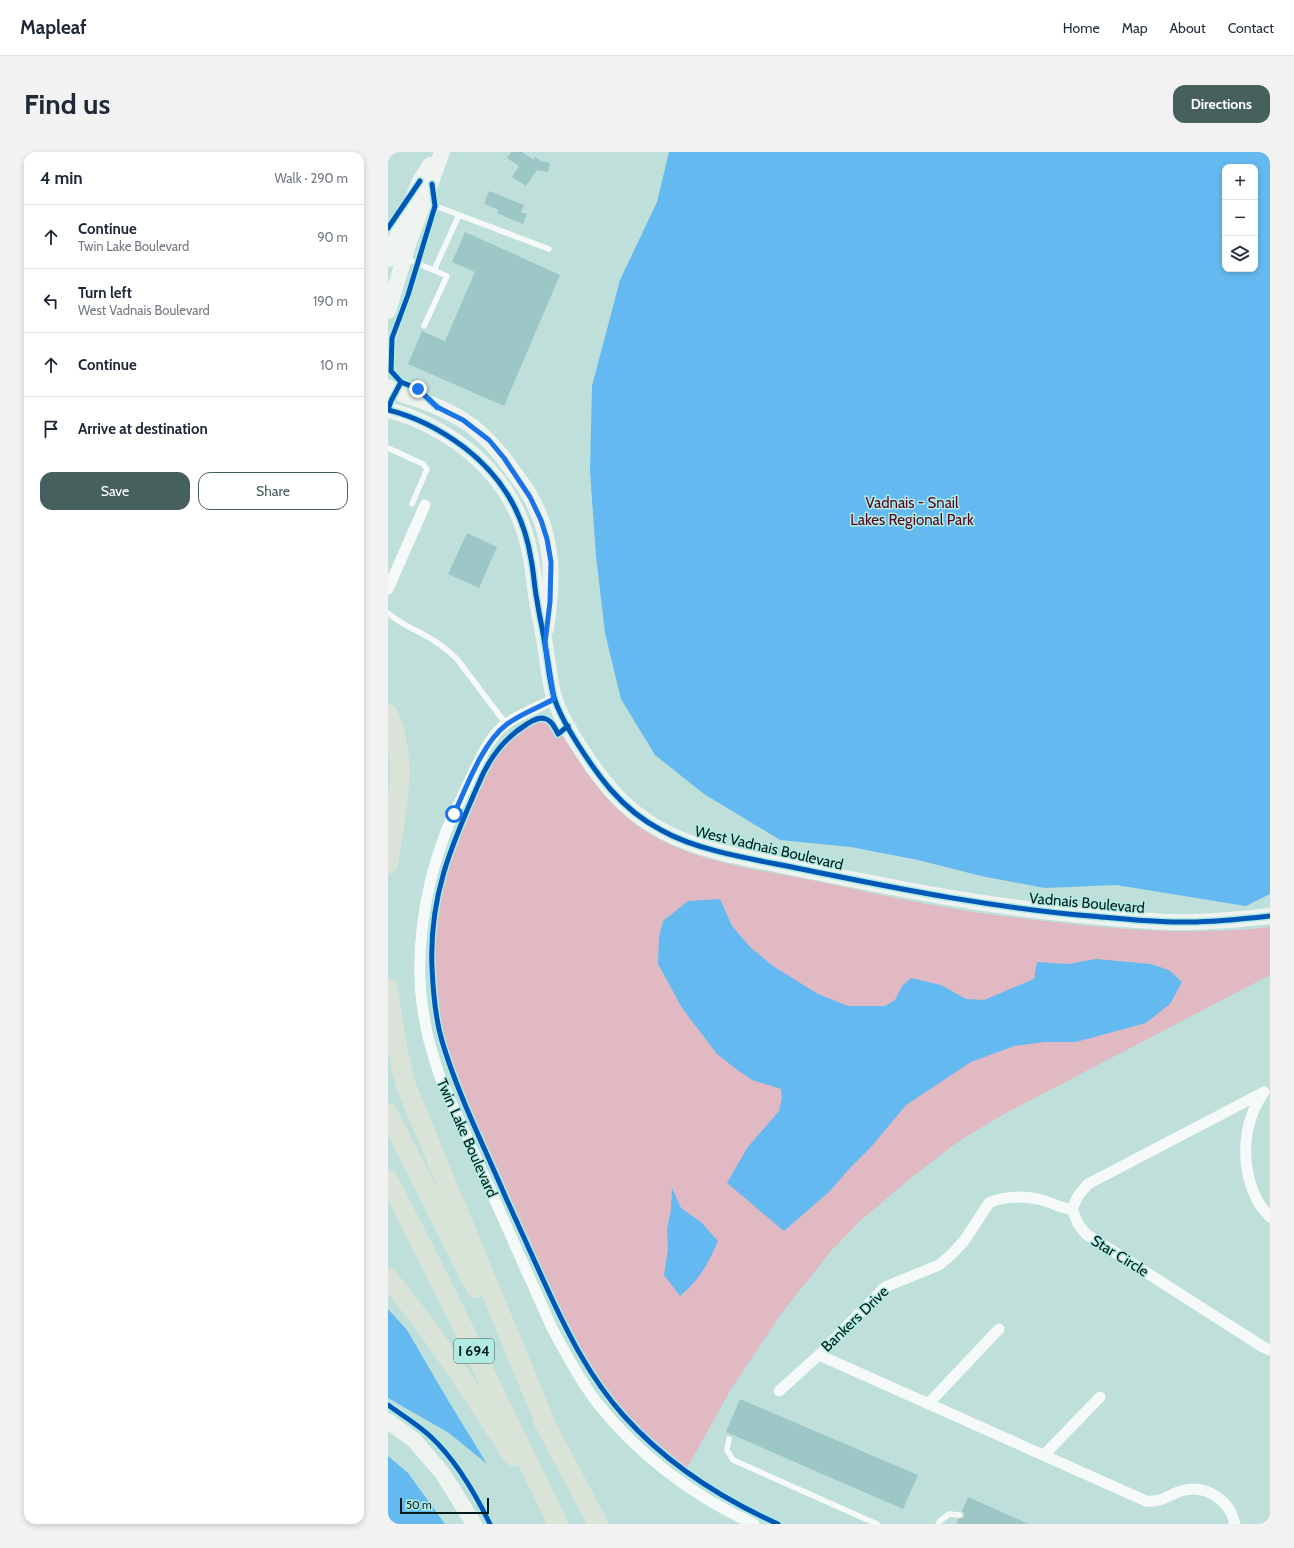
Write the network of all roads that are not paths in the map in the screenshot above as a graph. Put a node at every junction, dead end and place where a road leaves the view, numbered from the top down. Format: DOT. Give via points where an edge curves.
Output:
graph roads {
  1 [pos="439,152"];
  2 [pos="442,152"];
  3 [pos="425,202"];
  4 [pos="459,215"];
  5 [pos="549,249"];
  6 [pos="404,258"];
  7 [pos="388,259"];
  8 [pos="434,270"];
  9 [pos="388,311"];
  10 [pos="424,326"];
  11 [pos="388,387"];
  12 [pos="388,410"];
  13 [pos="388,448"];
  14 [pos="412,504"];
  15 [pos="425,505"];
  16 [pos="388,589"];
  17 [pos="388,614"];
  18 [pos="545,643"];
  19 [pos="554,699"];
  20 [pos="388,702"];
  21 [pos="388,714"];
  22 [pos="506,724"];
  23 [pos="396,736"];
  24 [pos="388,864"];
  25 [pos="903,890"];
  26 [pos="1270,916"];
  27 [pos="388,988"];
  28 [pos="1267,1090"];
  29 [pos="388,1113"];
  30 [pos="388,1179"];
  31 [pos="1072,1209"];
  32 [pos="1270,1217"];
  33 [pos="388,1278"];
  34 [pos="999,1329"];
  35 [pos="1270,1350"];
  36 [pos="819,1355"];
  37 [pos="779,1391"];
  38 [pos="1100,1397"];
  39 [pos="928,1404"];
  40 [pos="388,1422"];
  41 [pos="549,1432"];
  42 [pos="729,1439"];
  43 [pos="1044,1455"];
  44 [pos="960,1515"];
  45 [pos="474,1524"];
  46 [pos="553,1524"];
  47 [pos="558,1524"];
  48 [pos="598,1524"];
  49 [pos="754,1524"];
  50 [pos="877,1524"];
  51 [pos="938,1524"];
  52 [pos="1235,1524"];
  1 -- 7 [label="street" via="420,181"];
  2 -- 3 [label="street"];
  3 -- 4 [label="lane"];
  3 -- 6 [label="street"];
  4 -- 5 [label="lane"];
  4 -- 8 [label="lane"];
  6 -- 8 [label="lane"];
  6 -- 9 [label="street"];
  8 -- 10 [label="lane" via="447,276"];
  11 -- 18 [label="street, West Vadnais Boulevard" via="463,420 489,440 530,497 547,539 551,562"];
  12 -- 18 [label="street, West Vadnais Boulevard" via="418,419 447,435 478,458 498,480 520,517 526,536"];
  13 -- 14 [label="lane" via="423,464 427,469"];
  15 -- 16 [label="street"];
  17 -- 22 [label="lane" via="451,653"];
  18 -- 19 [label="street, West Vadnais Boulevard"];
  19 -- 22 [label="street, Twin Lake Boulevard"];
  19 -- 25 [label="street, West Vadnais Boulevard" via="584,753 610,788 623,803 661,830 706,848"];
  20 -- 23 [label="highway" via="396,723"];
  21 -- 23 [label="highway"];
  22 -- 49 [label="street, Twin Lake Boulevard" via="491,741 478,764 444,836 429,887 422,934 421,990 424,1021 431,1050 443,1084 571,1364 598,1403 624,1433 657,1464 683,1485 712,1503"];
  23 -- 24 [label="highway" via="400,770"];
  25 -- 26 [label="street, Vadnais Boulevard" via="1006,907 1127,919 1187,922"];
  27 -- 41 [label="highway" via="396,1045 407,1088"];
  28 -- 31 [label="street" via="1088,1184"];
  28 -- 32 [label="street" via="1252,1114 1245,1150 1251,1185 1258,1201"];
  29 -- 41 [label="highway, I 694"];
  30 -- 47 [label="highway, I 694"];
  31 -- 35 [label="street, Star Circle" via="1078,1224 1086,1234"];
  31 -- 36 [label="street, Bankers Drive" via="1034,1198 1020,1197 989,1203 964,1242 952,1254 939,1265 885,1287"];
  33 -- 46 [label="highway" via="437,1340 517,1463"];
  34 -- 39 [label="street"];
  36 -- 37 [label="street"];
  36 -- 39 [label="street, Bankers Drive"];
  38 -- 43 [label="street"];
  39 -- 43 [label="street, Bankers Drive"];
  40 -- 45 [label="street" via="414,1440 443,1474"];
  41 -- 48 [label="highway, I 694"];
  42 -- 50 [label="lane" via="726,1450 733,1460"];
  43 -- 52 [label="street, Bankers Drive" via="1146,1501 1154,1502 1182,1491 1205,1491 1225,1503"];
  44 -- 51 [label="lane" via="949,1514"];
}
